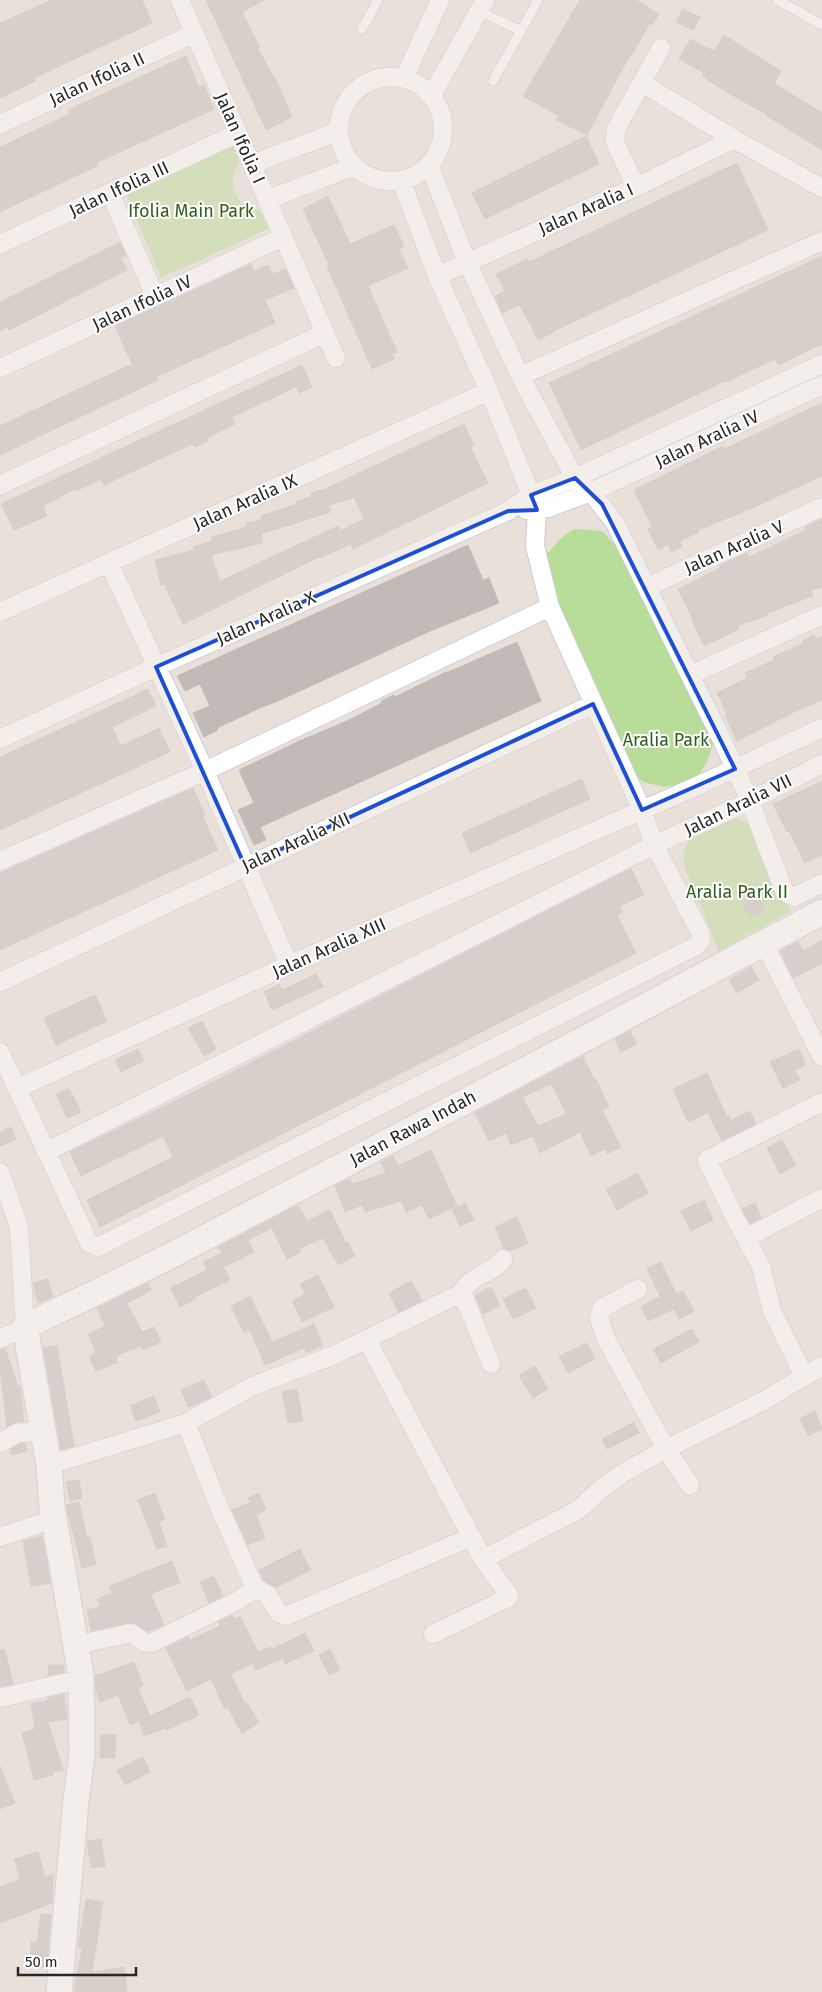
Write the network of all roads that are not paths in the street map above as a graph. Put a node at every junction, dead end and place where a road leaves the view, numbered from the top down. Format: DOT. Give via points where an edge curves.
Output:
graph roads {
  1 [pos="180,0"];
  2 [pos="378,0"];
  3 [pos="440,0"];
  4 [pos="538,0"];
  5 [pos="778,0"];
  6 [pos="482,5"];
  7 [pos="822,25"];
  8 [pos="362,29"];
  9 [pos="521,31"];
  10 [pos="195,33"];
  11 [pos="661,48"];
  12 [pos="404,78"];
  13 [pos="494,81"];
  14 [pos="642,83"];
  15 [pos="432,96"];
  16 [pos="0,124"];
  17 [pos="338,131"];
  18 [pos="238,133"];
  19 [pos="734,139"];
  20 [pos="252,164"];
  21 [pos="429,165"];
  22 [pos="354,166"];
  23 [pos="401,180"];
  24 [pos="636,187"];
  25 [pos="822,188"];
  26 [pos="110,193"];
  27 [pos="267,200"];
  28 [pos="283,237"];
  29 [pos="822,242"];
  30 [pos="0,244"];
  31 [pos="467,262"];
  32 [pos="437,276"];
  33 [pos="156,296"];
  34 [pos="325,333"];
  35 [pos="336,358"];
  36 [pos="822,364"];
  37 [pos="0,368"];
  38 [pos="520,376"];
  39 [pos="822,386"];
  40 [pos="489,391"];
  41 [pos="575,478"];
  42 [pos="0,485"];
  43 [pos="591,492"];
  44 [pos="534,502"];
  45 [pos="822,508"];
  46 [pos="110,563"];
  47 [pos="647,587"];
  48 [pos="550,607"];
  49 [pos="0,612"];
  50 [pos="822,615"];
  51 [pos="156,667"];
  52 [pos="690,675"];
  53 [pos="593,704"];
  54 [pos="822,728"];
  55 [pos="0,739"];
  56 [pos="822,764"];
  57 [pos="735,769"];
  58 [pos="205,770"];
  59 [pos="750,801"];
  60 [pos="642,810"];
  61 [pos="654,845"];
  62 [pos="0,861"];
  63 [pos="245,866"];
  64 [pos="822,884"];
  65 [pos="822,912"];
  66 [pos="763,942"];
  67 [pos="290,965"];
  68 [pos="0,982"];
  69 [pos="0,1052"];
  70 [pos="822,1057"];
  71 [pos="18,1088"];
  72 [pos="822,1102"];
  73 [pos="46,1152"];
  74 [pos="0,1172"];
  75 [pos="822,1198"];
  76 [pos="746,1238"];
  77 [pos="503,1259"];
  78 [pos="638,1289"];
  79 [pos="462,1293"];
  80 [pos="25,1326"];
  81 [pos="0,1339"];
  82 [pos="367,1340"];
  83 [pos="491,1364"];
  84 [pos="822,1366"];
  85 [pos="804,1376"];
  86 [pos="186,1423"];
  87 [pos="43,1431"];
  88 [pos="0,1443"];
  89 [pos="666,1449"];
  90 [pos="49,1465"];
  91 [pos="690,1485"];
  92 [pos="54,1519"];
  93 [pos="0,1537"];
  94 [pos="471,1537"];
  95 [pos="483,1559"];
  96 [pos="255,1588"];
  97 [pos="433,1634"];
  98 [pos="76,1645"];
  99 [pos="81,1679"];
  100 [pos="0,1698"];
  101 [pos="59,1992"];
  1 -- 10 [label="street, Jalan Ifolia I"];
  2 -- 8 [label="lane"];
  3 -- 12 [label="street"];
  4 -- 9 [label="lane"];
  5 -- 7 [label="lane"];
  6 -- 9 [label="lane"];
  6 -- 15 [label="street"];
  9 -- 13 [label="lane"];
  10 -- 16 [label="street, Jalan Ifolia II"];
  10 -- 18 [label="street, Jalan Ifolia I"];
  11 -- 14 [label="street"];
  12 -- 15 [label="street" via="419,84"];
  12 -- 17 [label="street" via="385,77 366,83 351,95 342,112"];
  14 -- 19 [label="street"];
  14 -- 24 [label="street" via="615,136"];
  15 -- 21 [label="street" via="441,112 444,130 440,149"];
  17 -- 20 [label="street"];
  17 -- 22 [label="street" via="343,150"];
  18 -- 20 [label="street, Jalan Ifolia I"];
  18 -- 26 [label="street, Jalan Ifolia III"];
  19 -- 24 [label="street, Jalan Aralia I"];
  19 -- 25 [label="street"];
  20 -- 27 [label="street, Jalan Ifolia I"];
  21 -- 23 [label="street" via="416,175"];
  21 -- 31 [label="street"];
  22 -- 23 [label="street" via="368,176 384,181"];
  22 -- 27 [label="street"];
  23 -- 32 [label="street"];
  24 -- 31 [label="street, Jalan Aralia I"];
  26 -- 30 [label="street, Jalan Ifolia III"];
  26 -- 33 [label="street"];
  27 -- 28 [label="street, Jalan Ifolia I"];
  28 -- 33 [label="street, Jalan Ifolia IV"];
  28 -- 34 [label="street, Jalan Ifolia I"];
  29 -- 38 [label="street"];
  31 -- 32 [label="street, Jalan Aralia I"];
  31 -- 38 [label="street"];
  32 -- 40 [label="street"];
  33 -- 37 [label="street, Jalan Ifolia IV"];
  34 -- 35 [label="street, Jalan Ifolia I"];
  34 -- 42 [label="street"];
  36 -- 41 [label="street"];
  38 -- 41 [label="street"];
  39 -- 43 [label="street, Jalan Aralia IV"];
  40 -- 44 [label="street"];
  40 -- 46 [label="street, Jalan Aralia IX"];
  41 -- 43 [label="street"];
  41 -- 44 [label="street"];
  43 -- 44 [label="street, Jalan Aralia IV" via="548,508"];
  43 -- 47 [label="street" via="615,523"];
  44 -- 48 [label="street" via="535,546"];
  44 -- 51 [label="street, Jalan Aralia X"];
  45 -- 47 [label="street, Jalan Aralia V"];
  46 -- 49 [label="street, Jalan Aralia IX"];
  46 -- 51 [label="street"];
  47 -- 52 [label="street"];
  48 -- 53 [label="street"];
  48 -- 58 [label="street"];
  50 -- 52 [label="street"];
  51 -- 55 [label="street, Jalan Aralia X"];
  51 -- 58 [label="street"];
  52 -- 57 [label="street"];
  53 -- 60 [label="street"];
  53 -- 63 [label="street, Jalan Aralia XII"];
  54 -- 57 [label="street, Jalan Aralia VII"];
  56 -- 59 [label="street, Jalan Aralia VII"];
  57 -- 59 [label="street"];
  57 -- 60 [label="street, Jalan Aralia VII"];
  58 -- 62 [label="street"];
  58 -- 63 [label="street"];
  59 -- 61 [label="street, Jalan Aralia VII"];
  59 -- 64 [label="street" via="786,893 794,897"];
  60 -- 61 [label="street"];
  60 -- 67 [label="street, Jalan Aralia XIII"];
  61 -- 73 [label="street, Jalan Aralia VII"];
  61 -- 73 [label="street" via="700,932 696,946 102,1247 92,1246"];
  63 -- 67 [label="street"];
  63 -- 68 [label="street, Jalan Aralia XII"];
  65 -- 66 [label="street, Jalan Rawa Indah"];
  66 -- 70 [label="street"];
  66 -- 80 [label="street, Jalan Rawa Indah" via="168,1257"];
  67 -- 71 [label="street, Jalan Aralia XIII"];
  69 -- 71 [label="street"];
  71 -- 73 [label="street"];
  72 -- 76 [label="street" via="707,1160"];
  74 -- 80 [label="street" via="19,1227"];
  75 -- 76 [label="street"];
  76 -- 85 [label="street" via="761,1266 772,1311"];
  77 -- 79 [label="street" via="474,1278"];
  78 -- 89 [label="street" via="602,1308 600,1318 606,1339"];
  79 -- 82 [label="street"];
  79 -- 83 [label="street"];
  80 -- 81 [label="street, Jalan Rawa Indah"];
  80 -- 87 [label="street"];
  82 -- 86 [label="street" via="253,1386"];
  82 -- 94 [label="street"];
  84 -- 85 [label="street"];
  85 -- 89 [label="street" via="763,1401"];
  86 -- 90 [label="street"];
  86 -- 96 [label="street"];
  87 -- 88 [label="street" via="17,1434"];
  87 -- 90 [label="street"];
  89 -- 91 [label="street"];
  89 -- 95 [label="street" via="623,1473 578,1510"];
  90 -- 92 [label="street"];
  92 -- 93 [label="street"];
  92 -- 98 [label="street"];
  94 -- 95 [label="street"];
  94 -- 96 [label="street" via="286,1616 279,1613 268,1595"];
  95 -- 97 [label="street" via="508,1598"];
  96 -- 98 [label="street" via="239,1600 151,1643 131,1633"];
  98 -- 99 [label="street"];
  99 -- 100 [label="street"];
  99 -- 101 [label="street" via="82,1755"];
}
